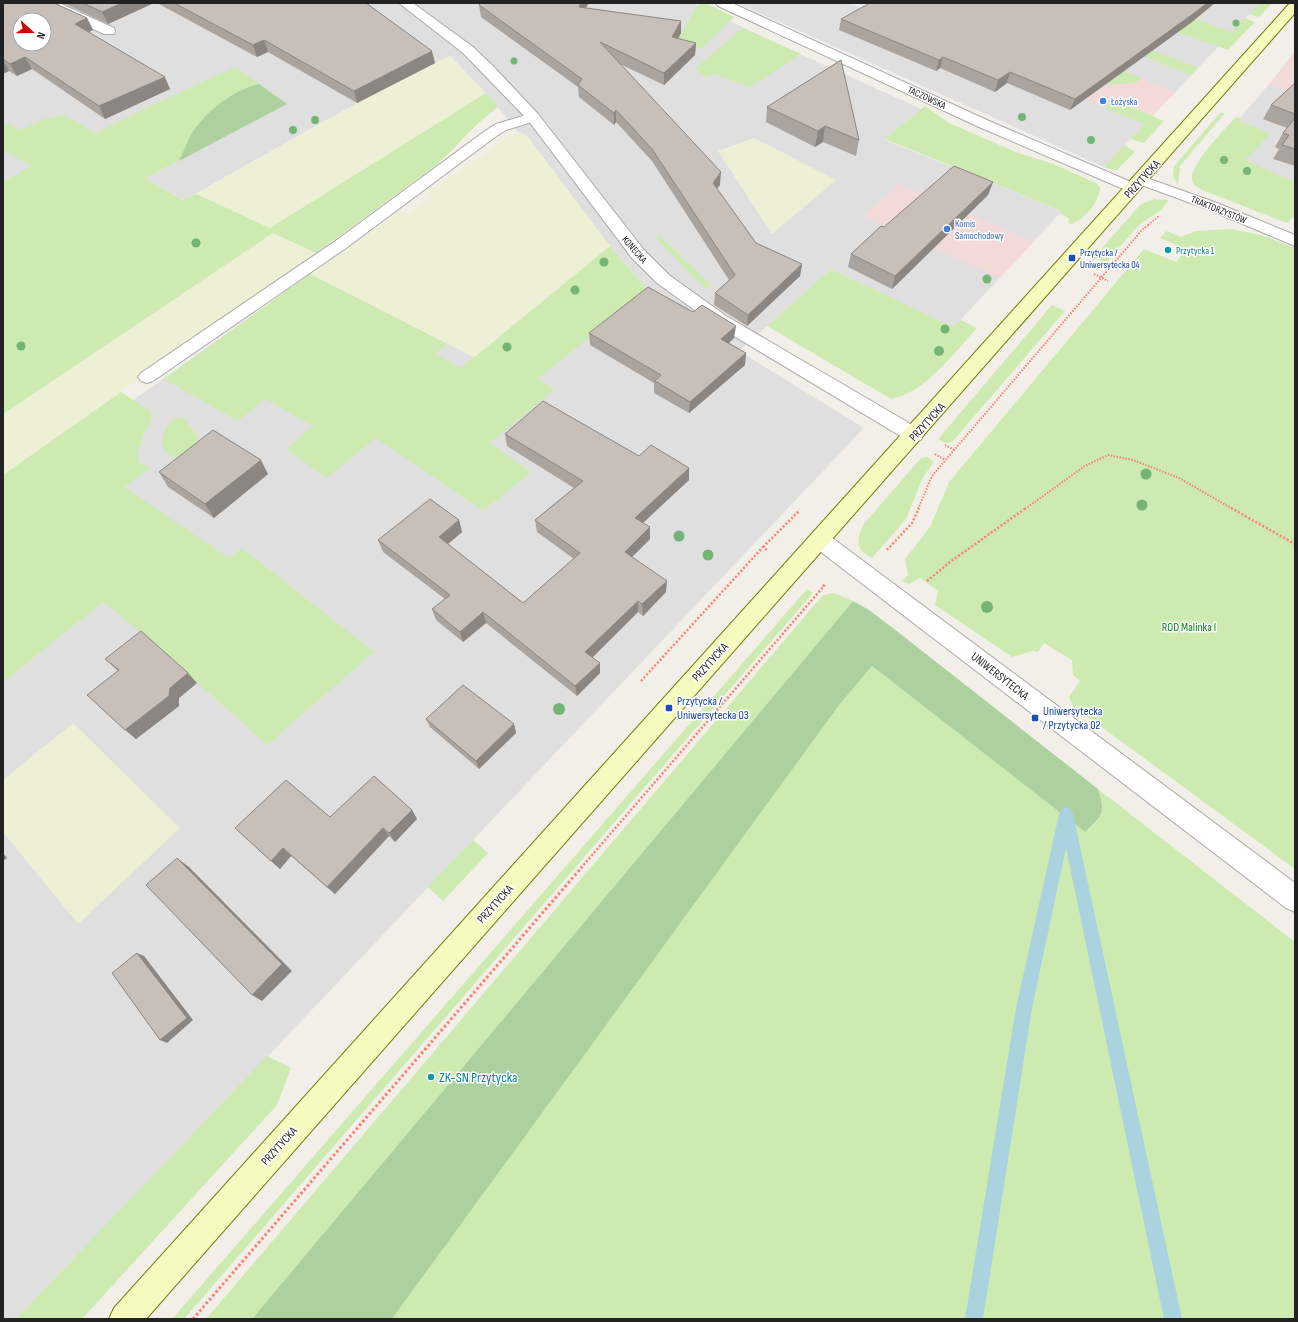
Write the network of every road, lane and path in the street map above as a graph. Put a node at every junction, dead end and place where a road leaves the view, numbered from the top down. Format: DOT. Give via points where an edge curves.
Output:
graph roads {
  1 [pos="49,3"];
  2 [pos="405,3"];
  3 [pos="722,3"];
  4 [pos="1295,5"];
  5 [pos="109,31"];
  6 [pos="533,117"];
  7 [pos="1137,184"];
  8 [pos="1198,200"];
  9 [pos="1295,242"];
  10 [pos="1088,272"];
  11 [pos="1101,277"];
  12 [pos="1108,281"];
  13 [pos="147,378"];
  14 [pos="914,435"];
  15 [pos="820,540"];
  16 [pos="1295,544"];
  17 [pos="866,574"];
  18 [pos="906,604"];
  19 [pos="1295,899"];
  20 [pos="125,1319"];
  1 -- 5 [label="street"];
  2 -- 6 [label="street, KONECKA" via="468,50"];
  3 -- 7 [label="street, TACZOWSKA" via="984,124"];
  4 -- 7 [label="main road, PRZYTYCKA"];
  6 -- 13 [label="street" via="501,127 490,134 340,245"];
  6 -- 14 [label="street, KONECKA" via="620,232 663,279 720,320"];
  7 -- 8 [label="street, TRAKTORZYSTÓW"];
  7 -- 14 [label="main road, PRZYTYCKA"];
  8 -- 9 [label="street, TRAKTORZYSTÓW"];
  8 -- 11 [label="path" via="1182,212 1160,215 1152,221"];
  10 -- 11 [label="path"];
  11 -- 12 [label="path"];
  11 -- 17 [label="path" via="932,476 912,523"];
  14 -- 15 [label="main road, PRZYTYCKA"];
  15 -- 17 [label="street, UNIWERSYTECKA"];
  15 -- 20 [label="main road, PRZYTYCKA"];
  16 -- 18 [label="path" via="1179,478 1133,460 1108,455 1085,466 950,562 928,579"];
  17 -- 18 [label="street, UNIWERSYTECKA"];
  18 -- 19 [label="street, UNIWERSYTECKA"];
}
